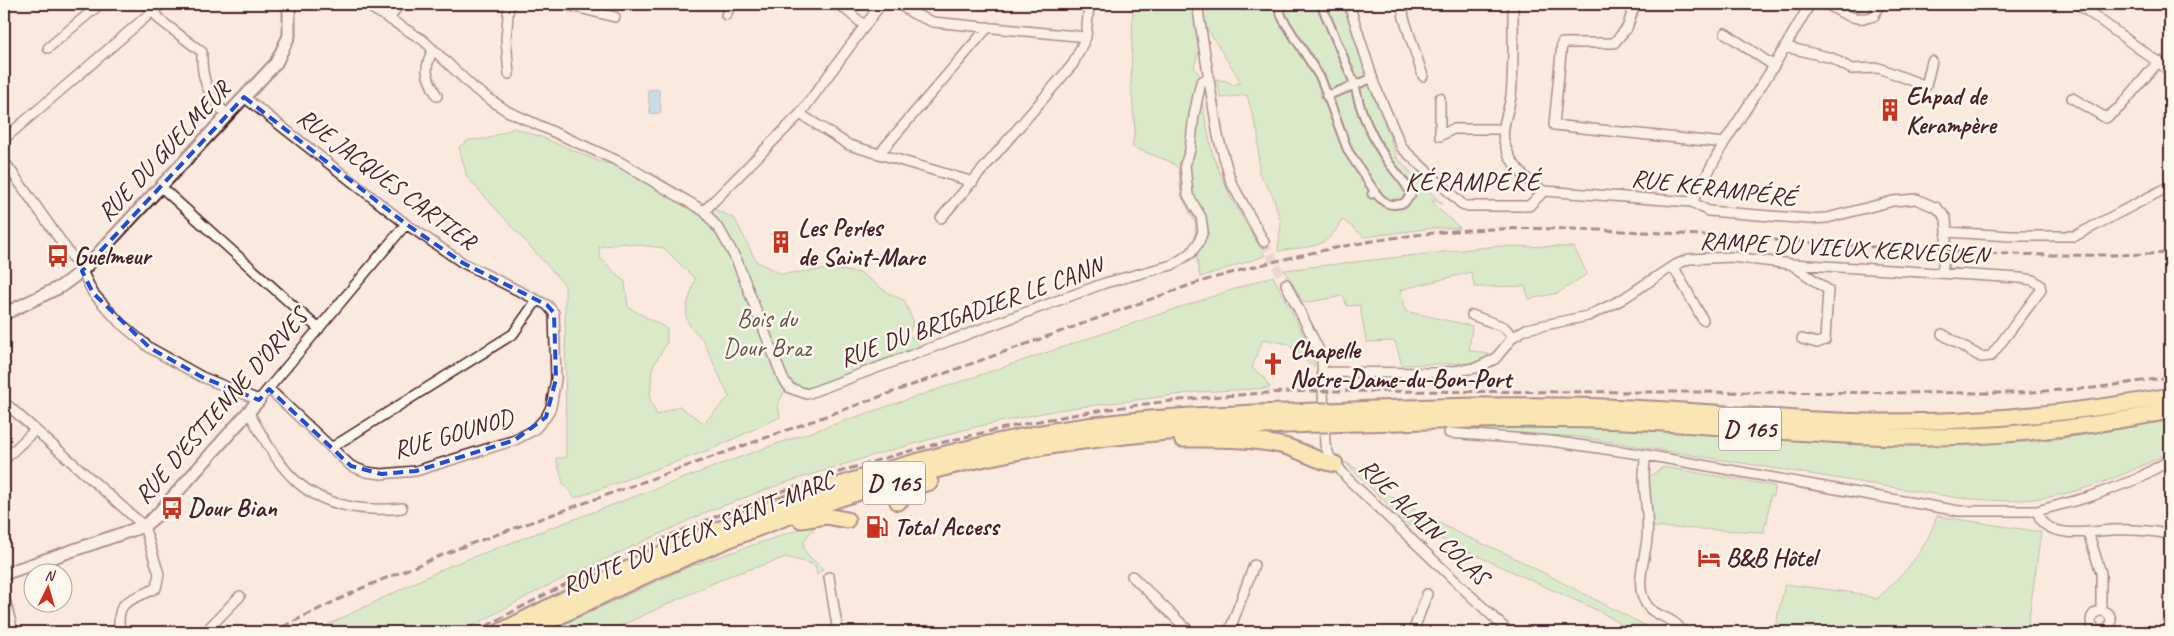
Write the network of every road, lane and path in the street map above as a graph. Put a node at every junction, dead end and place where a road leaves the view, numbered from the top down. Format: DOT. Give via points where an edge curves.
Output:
graph roads {
  1 [pos="100,4"];
  2 [pos="161,4"];
  3 [pos="289,4"];
  4 [pos="365,4"];
  5 [pos="399,4"];
  6 [pos="510,4"];
  7 [pos="563,4"];
  8 [pos="731,4"];
  9 [pos="839,4"];
  10 [pos="881,4"];
  11 [pos="898,4"];
  12 [pos="1089,4"];
  13 [pos="1197,4"];
  14 [pos="1277,4"];
  15 [pos="1321,4"];
  16 [pos="1349,4"];
  17 [pos="1402,4"];
  18 [pos="1513,4"];
  19 [pos="1635,4"];
  20 [pos="1810,4"];
  21 [pos="1827,4"];
  22 [pos="1878,4"];
  23 [pos="2078,4"];
  24 [pos="150,7"];
  25 [pos="726,15"];
  26 [pos="616,17"];
  27 [pos="389,19"];
  28 [pos="865,26"];
  29 [pos="988,27"];
  30 [pos="1725,33"];
  31 [pos="1086,37"];
  32 [pos="1786,47"];
  33 [pos="48,48"];
  34 [pos="433,49"];
  35 [pos="2159,61"];
  36 [pos="1932,62"];
  37 [pos="1774,66"];
  38 [pos="2170,70"];
  39 [pos="508,74"];
  40 [pos="1423,76"];
  41 [pos="1208,78"];
  42 [pos="1373,78"];
  43 [pos="1355,85"];
  44 [pos="437,96"];
  45 [pos="1326,96"];
  46 [pos="244,97"];
  47 [pos="1440,98"];
  48 [pos="2072,98"];
  49 [pos="800,114"];
  50 [pos="227,115"];
  51 [pos="1504,129"];
  52 [pos="4,139"];
  53 [pos="1724,144"];
  54 [pos="879,154"];
  55 [pos="4,161"];
  56 [pos="973,182"];
  57 [pos="2170,186"];
  58 [pos="161,187"];
  59 [pos="1544,190"];
  60 [pos="1692,202"];
  61 [pos="704,211"];
  62 [pos="942,218"];
  63 [pos="406,224"];
  64 [pos="1946,232"];
  65 [pos="1264,242"];
  66 [pos="1791,264"];
  67 [pos="1673,266"];
  68 [pos="82,270"];
  69 [pos="1942,273"];
  70 [pos="1286,284"];
  71 [pos="538,300"];
  72 [pos="4,314"];
  73 [pos="1472,315"];
  74 [pos="1703,320"];
  75 [pos="319,329"];
  76 [pos="1942,334"];
  77 [pos="1513,337"];
  78 [pos="1802,339"];
  79 [pos="1322,372"];
  80 [pos="269,389"];
  81 [pos="2170,396"];
  82 [pos="259,400"];
  83 [pos="4,402"];
  84 [pos="248,411"];
  85 [pos="2170,411"];
  86 [pos="1322,421"];
  87 [pos="34,431"];
  88 [pos="1449,433"];
  89 [pos="1067,444"];
  90 [pos="331,448"];
  91 [pos="1646,455"];
  92 [pos="4,460"];
  93 [pos="2170,460"];
  94 [pos="1335,464"];
  95 [pos="898,502"];
  96 [pos="402,508"];
  97 [pos="2037,511"];
  98 [pos="847,520"];
  99 [pos="768,525"];
  100 [pos="144,526"];
  101 [pos="2088,532"];
  102 [pos="2170,534"];
  103 [pos="1254,565"];
  104 [pos="4,574"];
  105 [pos="1132,576"];
  106 [pos="829,577"];
  107 [pos="1427,594"];
  108 [pos="4,595"];
  109 [pos="240,596"];
  110 [pos="2101,610"];
  111 [pos="13,632"];
  112 [pos="120,632"];
  113 [pos="205,632"];
  114 [pos="500,632"];
  115 [pos="528,632"];
  116 [pos="838,632"];
  117 [pos="1190,632"];
  118 [pos="1229,632"];
  119 [pos="1413,632"];
  120 [pos="1509,632"];
  121 [pos="1682,632"];
  1 -- 33 [label="street"];
  2 -- 24 [label="street"];
  3 -- 46 [label="street, RUE DU GUELMEUR" via="289,36 284,49 276,63"];
  4 -- 27 [label="street, RUE DU BRIGADIER LE CANN"];
  5 -- 27 [label="street"];
  6 -- 39 [label="street" via="506,39"];
  7 -- 26 [label="street"];
  8 -- 25 [label="street"];
  9 -- 28 [label="street"];
  10 -- 28 [label="street"];
  11 -- 29 [label="street" via="933,22"];
  12 -- 31 [label="street"];
  13 -- 41 [label="street"];
  14 -- 45 [label="street" via="1321,79"];
  15 -- 43 [label="street"];
  16 -- 42 [label="street"];
  17 -- 40 [label="street"];
  18 -- 51 [label="street" via="1512,82"];
  19 -- 53 [label="street" via="1626,28 1614,43 1562,43 1554,125"];
  20 -- 32 [label="street"];
  21 -- 22 [label="street" via="1847,16 1865,18 1874,16"];
  23 -- 35 [label="street"];
  24 -- 50 [label="street" via="160,20 202,52 203,79 208,92"];
  24 -- 52 [label="street"];
  27 -- 34 [label="street, RUE DU BRIGADIER LE CANN"];
  28 -- 49 [label="street"];
  29 -- 31 [label="street"];
  29 -- 54 [label="street"];
  30 -- 37 [label="street"];
  31 -- 56 [label="street" via="1073,64"];
  32 -- 36 [label="street" via="1832,58 1851,68 1879,68 1926,86"];
  32 -- 37 [label="street"];
  34 -- 44 [label="street" via="426,65 426,75"];
  34 -- 61 [label="street, RUE DU BRIGADIER LE CANN" via="507,111 620,162"];
  35 -- 38 [label="street"];
  35 -- 48 [label="street" via="2120,107 2106,118"];
  37 -- 53 [label="street"];
  41 -- 61 [label="street, RUE DU BRIGADIER LE CANN" via="1201,82 1185,166 1185,185 1201,217 1203,231 1191,253 1172,265 1105,283 807,394 790,388 783,380 737,261 721,232"];
  41 -- 65 [label="street" via="1218,136 1231,182"];
  42 -- 43 [label="street"];
  42 -- 59 [label="street" via="1402,148 1464,206 1529,206"];
  43 -- 45 [label="street"];
  43 -- 45 [label="street" via="1367,127 1411,194 1404,203 1390,206 1374,193 1348,151"];
  46 -- 50 [label="street, RUE DU GUELMEUR"];
  46 -- 63 [label="street, RUE JACQUES CARTIER"];
  47 -- 51 [label="street" via="1440,136 1453,130"];
  49 -- 54 [label="street" via="849,145"];
  49 -- 61 [label="street"];
  50 -- 58 [label="street, RUE DU GUELMEUR"];
  51 -- 59 [label="street" via="1504,143 1516,166 1533,185"];
  53 -- 60 [label="street"];
  54 -- 56 [label="street"];
  55 -- 68 [label="street"];
  56 -- 62 [label="street"];
  57 -- 64 [label="street" via="2075,236"];
  58 -- 68 [label="street, RUE DU GUELMEUR"];
  58 -- 75 [label="street"];
  59 -- 60 [label="street, RUE KERAMPÉRÉ"];
  60 -- 64 [label="street, RUE KERAMPÉRÉ" via="1708,211 1809,219 1916,199 1937,208 1946,218"];
  63 -- 71 [label="street, RUE JACQUES CARTIER" via="463,263"];
  63 -- 75 [label="street, RUE D'ESTIENNE D'ORVES"];
  64 -- 69 [label="street"];
  66 -- 67 [label="street, RAMPE DU VIEUX KERVEGUEN" via="1732,257 1689,259"];
  66 -- 69 [label="street, RAMPE DU VIEUX KERVEGUEN"];
  66 -- 78 [label="street" via="1828,290 1825,340 1817,343"];
  67 -- 74 [label="street"];
  67 -- 77 [label="street, RAMPE DU VIEUX KERVEGUEN" via="1621,300 1588,316 1526,329"];
  68 -- 72 [label="street, RUE DU GUELMEUR" via="60,287"];
  68 -- 82 [label="street" via="93,293 120,323 150,348 202,377"];
  69 -- 76 [label="street, RAMPE DU VIEUX KERVEGUEN" via="2033,280 2041,290 1991,356 1981,357"];
  70 -- 79 [label="street, RUE ALAIN COLAS" via="1318,348"];
  71 -- 90 [label="street" via="513,334"];
  71 -- 90 [label="street, RUE GOUNOD" via="547,304 554,313 556,379 551,407 534,430 515,440 401,473 366,472 351,466"];
  73 -- 77 [label="street" via="1504,327"];
  75 -- 80 [label="street, RUE D'ESTIENNE D'ORVES"];
  77 -- 79 [label="street, RAMPE DU VIEUX KERVEGUEN" via="1495,359 1476,368 1438,373"];
  79 -- 86 [label="street, RUE ALAIN COLAS"];
  80 -- 82 [label="street, RUE D'ESTIENNE D'ORVES"];
  80 -- 90 [label="street, RUE GOUNOD"];
  81 -- 86 [label="highway, ROUTE DU VIEUX SAINT-MARC / D 165" via="2035,415 1961,421 1868,422 1534,405"];
  82 -- 84 [label="street, RUE D'ESTIENNE D'ORVES"];
  83 -- 87 [label="street"];
  84 -- 96 [label="street" via="281,463 297,482 319,497 353,508 379,511"];
  84 -- 100 [label="street, RUE D'ESTIENNE D'ORVES"];
  85 -- 86 [label="highway, ROUTE DU VIEUX SAINT-MARC / D 165" via="2055,430 1972,436 1878,436 1606,421"];
  86 -- 89 [label="highway, ROUTE DU VIEUX SAINT-MARC / D 165" via="1212,428"];
  86 -- 94 [label="street, RUE ALAIN COLAS" via="1329,455"];
  86 -- 114 [label="highway, ROUTE DU VIEUX SAINT-MARC / D 165" via="1186,415 1027,436 942,455 821,491 704,534 627,568"];
  87 -- 92 [label="street"];
  87 -- 100 [label="street"];
  88 -- 91 [label="street" via="1551,441"];
  89 -- 94 [label="highway" via="1170,439 1260,441"];
  89 -- 95 [label="highway" via="915,486"];
  89 -- 99 [label="highway, ROUTE DU VIEUX SAINT-MARC / D 165" via="980,459 865,491"];
  91 -- 97 [label="street" via="1959,511"];
  91 -- 121 [label="street" via="1643,486 1648,524 1640,591 1653,612 1678,624"];
  93 -- 97 [label="street" via="2137,480"];
  94 -- 120 [label="street, RUE ALAIN COLAS"];
  97 -- 101 [label="street" via="2046,526"];
  98 -- 99 [label="highway" via="826,516"];
  99 -- 115 [label="highway, ROUTE DU VIEUX SAINT-MARC / D 165" via="635,580"];
  100 -- 104 [label="street, RUE D'ESTIENNE D'ORVES"];
  100 -- 112 [label="street" via="159,574 156,588 122,605 118,614"];
  101 -- 102 [label="street" via="2113,530"];
  101 -- 110 [label="street" via="2101,574"];
  103 -- 118 [label="street"];
  105 -- 117 [label="street"];
  106 -- 116 [label="street"];
  107 -- 119 [label="street"];
  108 -- 111 [label="street"];
  109 -- 113 [label="street"];
}
